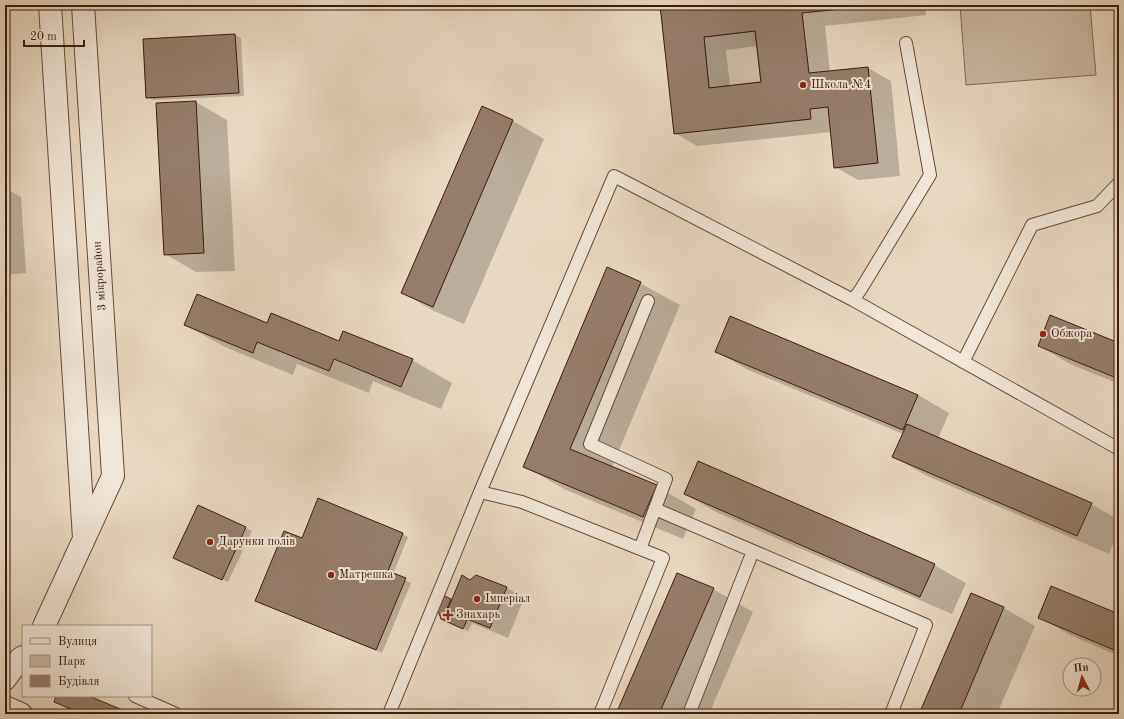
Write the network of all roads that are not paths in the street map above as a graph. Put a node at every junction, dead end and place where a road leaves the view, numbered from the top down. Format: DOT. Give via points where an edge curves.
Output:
graph roads {
  1 [pos="50,5"];
  2 [pos="83,5"];
  3 [pos="906,42"];
  4 [pos="1119,183"];
  5 [pos="853,300"];
  6 [pos="648,302"];
  7 [pos="963,362"];
  8 [pos="1119,449"];
  9 [pos="480,492"];
  10 [pos="655,509"];
  11 [pos="84,541"];
  12 [pos="640,549"];
  13 [pos="753,551"];
  14 [pos="44,625"];
  15 [pos="22,657"];
  16 [pos="5,679"];
  17 [pos="137,697"];
  18 [pos="5,707"];
  19 [pos="21,714"];
  20 [pos="176,714"];
  21 [pos="389,714"];
  22 [pos="600,714"];
  23 [pos="689,714"];
  24 [pos="891,714"];
  1 -- 11 [label="street, 3 мікрорайон"];
  2 -- 11 [label="street, 3 мікрорайон" via="113,476"];
  3 -- 5 [label="lane" via="930,175"];
  4 -- 7 [label="lane" via="1097,206 1032,225"];
  5 -- 7 [label="lane"];
  5 -- 9 [label="lane" via="614,176"];
  6 -- 10 [label="lane" via="590,444 666,479"];
  7 -- 8 [label="lane"];
  9 -- 12 [label="lane" via="522,502"];
  9 -- 21 [label="lane"];
  10 -- 12 [label="lane"];
  10 -- 13 [label="lane"];
  11 -- 14 [label="street, 3 мікрорайон"];
  12 -- 22 [label="lane" via="663,558"];
  13 -- 23 [label="lane"];
  13 -- 24 [label="lane" via="926,625"];
  15 -- 16 [label="street"];
  17 -- 20 [label="lane"];
  18 -- 19 [label="street"];
}
